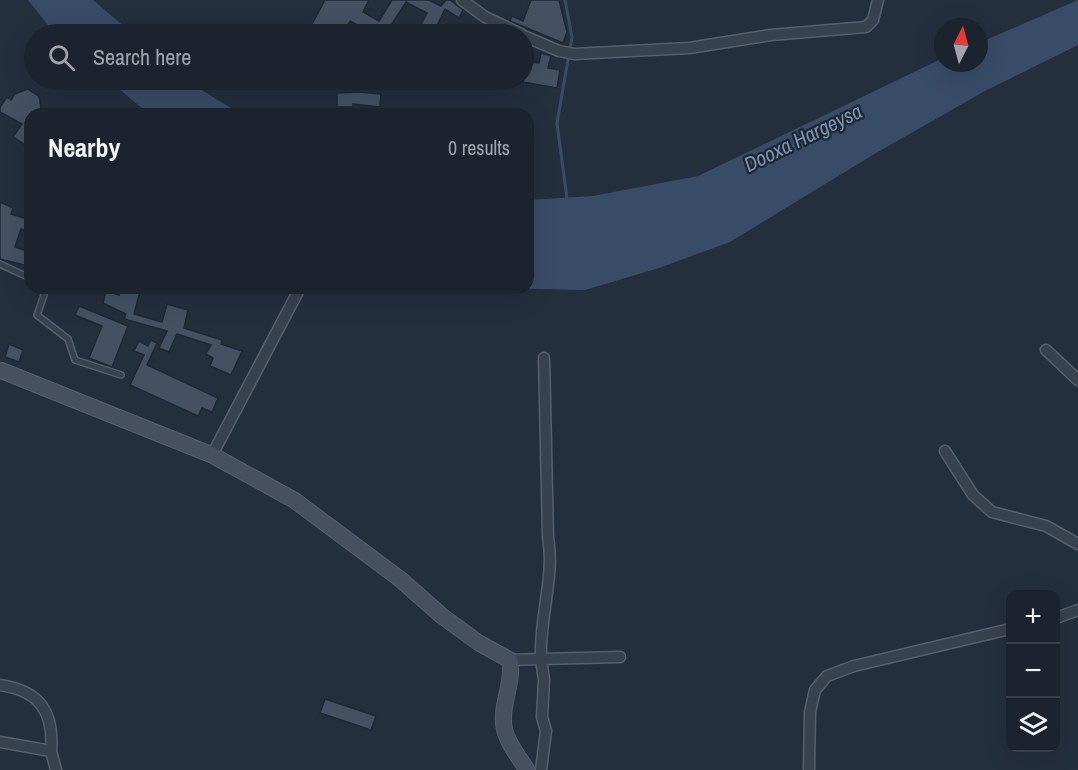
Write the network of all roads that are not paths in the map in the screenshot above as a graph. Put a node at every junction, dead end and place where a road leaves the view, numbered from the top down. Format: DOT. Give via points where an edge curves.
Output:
graph roads {
  1 [pos="462,0"];
  2 [pos="878,0"];
  3 [pos="500,24"];
  4 [pos="534,40"];
  5 [pos="0,264"];
  6 [pos="24,275"];
  7 [pos="44,294"];
  8 [pos="297,294"];
  9 [pos="1046,350"];
  10 [pos="544,358"];
  11 [pos="0,370"];
  12 [pos="121,375"];
  13 [pos="1078,380"];
  14 [pos="945,451"];
  15 [pos="212,455"];
  16 [pos="1078,544"];
  17 [pos="1078,610"];
  18 [pos="1060,617"];
  19 [pos="1006,630"];
  20 [pos="620,657"];
  21 [pos="541,658"];
  22 [pos="510,660"];
  23 [pos="0,686"];
  24 [pos="0,742"];
  25 [pos="51,752"];
  26 [pos="56,770"];
  27 [pos="527,770"];
  28 [pos="541,770"];
  29 [pos="809,770"];
  1 -- 3 [label="street"];
  2 -- 4 [label="street" via="873,21 866,27 771,35 689,48 574,54"];
  5 -- 6 [label="lane"];
  7 -- 12 [label="lane" via="37,315 68,339 75,360"];
  8 -- 15 [label="street"];
  9 -- 13 [label="street"];
  10 -- 21 [label="street" via="551,559"];
  11 -- 15 [label="main road"];
  14 -- 16 [label="street" via="973,495 992,512 1046,526"];
  15 -- 22 [label="main road" via="294,500 400,579 442,616"];
  17 -- 18 [label="street"];
  19 -- 29 [label="street" via="826,676 815,690 810,712"];
  20 -- 21 [label="street"];
  21 -- 22 [label="street"];
  21 -- 28 [label="street" via="542,717 546,731"];
  22 -- 27 [label="main road" via="504,727"];
  23 -- 25 [label="street" via="32,696 44,707 51,720"];
  24 -- 25 [label="street"];
  25 -- 26 [label="street"];
}
